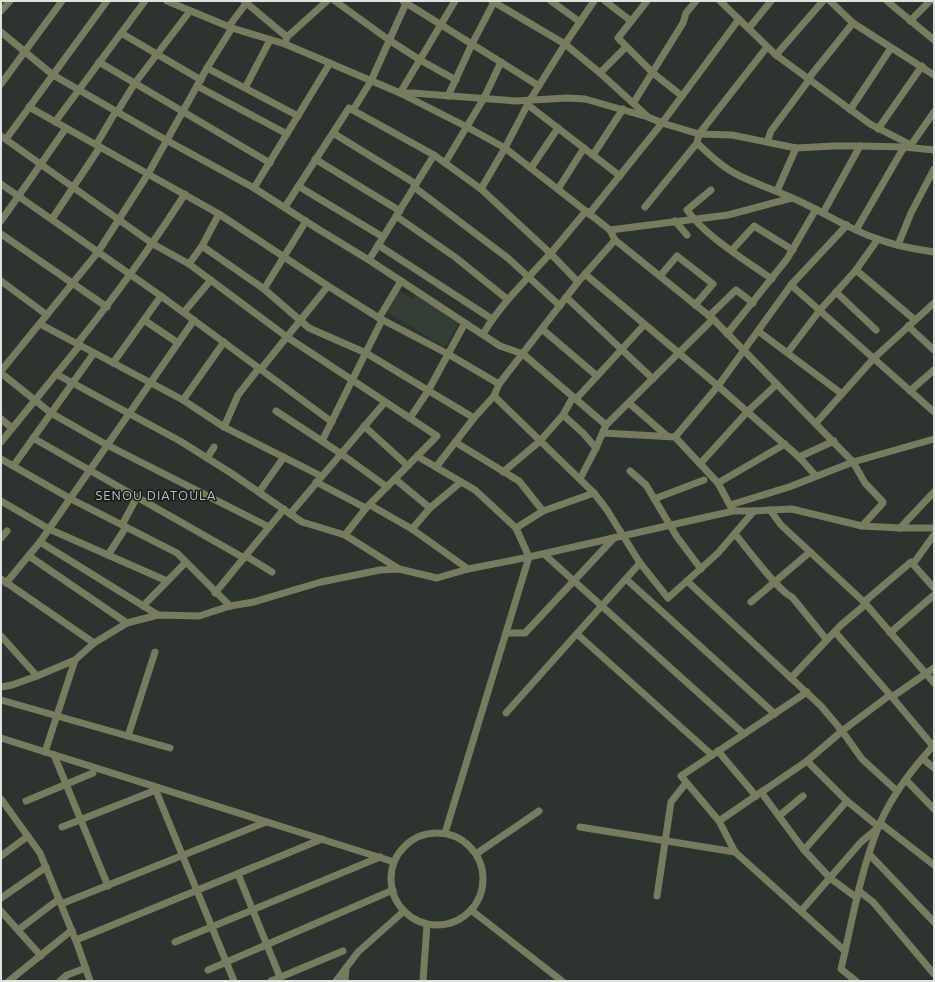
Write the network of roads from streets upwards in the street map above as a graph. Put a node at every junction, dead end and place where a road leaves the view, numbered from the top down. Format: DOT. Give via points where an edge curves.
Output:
graph roads {
  1 [pos="10,1"];
  2 [pos="62,1"];
  3 [pos="107,1"];
  4 [pos="146,1"];
  5 [pos="167,1"];
  6 [pos="327,1"];
  7 [pos="336,1"];
  8 [pos="455,1"];
  9 [pos="551,1"];
  10 [pos="594,1"];
  11 [pos="605,1"];
  12 [pos="647,1"];
  13 [pos="696,1"];
  14 [pos="720,1"];
  15 [pos="771,1"];
  16 [pos="823,1"];
  17 [pos="830,1"];
  18 [pos="887,1"];
  19 [pos="930,1"];
  20 [pos="246,2"];
  21 [pos="405,2"];
  22 [pos="493,2"];
  23 [pos="504,4"];
  24 [pos="1,11"];
  25 [pos="190,11"];
  26 [pos="739,19"];
  27 [pos="631,21"];
  28 [pos="910,21"];
  29 [pos="580,22"];
  30 [pos="853,23"];
  31 [pos="440,25"];
  32 [pos="230,27"];
  33 [pos="749,28"];
  34 [pos="1,32"];
  35 [pos="121,33"];
  36 [pos="287,37"];
  37 [pos="270,40"];
  38 [pos="389,40"];
  39 [pos="934,40"];
  40 [pos="285,44"];
  41 [pos="472,44"];
  42 [pos="565,44"];
  43 [pos="626,47"];
  44 [pos="767,47"];
  45 [pos="891,48"];
  46 [pos="25,52"];
  47 [pos="157,54"];
  48 [pos="776,55"];
  49 [pos="420,60"];
  50 [pos="99,62"];
  51 [pos="501,62"];
  52 [pos="330,63"];
  53 [pos="922,66"];
  54 [pos="207,68"];
  55 [pos="600,73"];
  56 [pos="653,74"];
  57 [pos="53,75"];
  58 [pos="934,75"];
  59 [pos="809,79"];
  60 [pos="456,80"];
  61 [pos="371,81"];
  62 [pos="135,83"];
  63 [pos="199,83"];
  64 [pos="1,84"];
  65 [pos="539,86"];
  66 [pos="245,88"];
  67 [pos="79,90"];
  68 [pos="400,94"];
  69 [pos="448,96"];
  70 [pos="682,96"];
  71 [pos="484,98"];
  72 [pos="529,102"];
  73 [pos="634,102"];
  74 [pos="29,107"];
  75 [pos="623,109"];
  76 [pos="353,110"];
  77 [pos="850,110"];
  78 [pos="183,111"];
  79 [pos="117,112"];
  80 [pos="934,112"];
  81 [pos="298,116"];
  82 [pos="648,117"];
  83 [pos="55,122"];
  84 [pos="662,124"];
  85 [pos="467,127"];
  86 [pos="66,128"];
  87 [pos="558,128"];
  88 [pos="878,129"];
  89 [pos="333,133"];
  90 [pos="287,134"];
  91 [pos="699,134"];
  92 [pos="3,137"];
  93 [pos="166,140"];
  94 [pos="767,142"];
  95 [pos="696,143"];
  96 [pos="98,146"];
  97 [pos="860,146"];
  98 [pos="909,146"];
  99 [pos="505,148"];
  100 [pos="584,148"];
  101 [pos="796,148"];
  102 [pos="934,150"];
  103 [pos="434,155"];
  104 [pos="593,155"];
  105 [pos="315,160"];
  106 [pos="270,163"];
  107 [pos="445,163"];
  108 [pos="41,164"];
  109 [pos="530,168"];
  110 [pos="934,169"];
  111 [pos="148,174"];
  112 [pos="620,176"];
  113 [pos="927,183"];
  114 [pos="1,184"];
  115 [pos="298,186"];
  116 [pos="415,186"];
  117 [pos="74,187"];
  118 [pos="254,188"];
  119 [pos="934,188"];
  120 [pos="481,189"];
  121 [pos="558,189"];
  122 [pos="711,190"];
  123 [pos="777,191"];
  124 [pos="184,194"];
  125 [pos="18,196"];
  126 [pos="792,198"];
  127 [pos="285,207"];
  128 [pos="645,207"];
  129 [pos="816,209"];
  130 [pos="588,212"];
  131 [pos="824,213"];
  132 [pos="219,214"];
  133 [pos="398,214"];
  134 [pos="692,218"];
  135 [pos="52,219"];
  136 [pos="119,220"];
  137 [pos="1,221"];
  138 [pos="306,221"];
  139 [pos="675,221"];
  140 [pos="847,225"];
  141 [pos="610,230"];
  142 [pos="856,230"];
  143 [pos="1,234"];
  144 [pos="687,235"];
  145 [pos="383,237"];
  146 [pos="878,239"];
  147 [pos="615,240"];
  148 [pos="153,244"];
  149 [pos="378,245"];
  150 [pos="202,246"];
  151 [pos="898,246"];
  152 [pos="732,250"];
  153 [pos="793,250"];
  154 [pos="98,252"];
  155 [pos="934,252"];
  156 [pos="550,253"];
  157 [pos="284,256"];
  158 [pos="369,260"];
  159 [pos="189,264"];
  160 [pos="856,270"];
  161 [pos="585,274"];
  162 [pos="131,275"];
  163 [pos="660,276"];
  164 [pos="528,277"];
  165 [pos="772,279"];
  166 [pos="211,280"];
  167 [pos="401,281"];
  168 [pos="578,282"];
  169 [pos="73,283"];
  170 [pos="2,284"];
  171 [pos="791,285"];
  172 [pos="328,286"];
  173 [pos="264,289"];
  174 [pos="836,292"];
  175 [pos="161,296"];
  176 [pos="566,297"];
  177 [pos="507,300"];
  178 [pos="752,303"];
  179 [pos="934,303"];
  180 [pos="695,305"];
  181 [pos="560,306"];
  182 [pos="107,307"];
  183 [pos="820,310"];
  184 [pos="184,312"];
  185 [pos="47,315"];
  186 [pos="711,318"];
  187 [pos="381,319"];
  188 [pos="492,319"];
  189 [pos="144,320"];
  190 [pos="194,320"];
  191 [pos="915,320"];
  192 [pos="300,321"];
  193 [pos="465,323"];
  194 [pos="40,324"];
  195 [pos="644,325"];
  196 [pos="908,326"];
  197 [pos="542,329"];
  198 [pos="876,330"];
  199 [pos="758,331"];
  200 [pos="483,334"];
  201 [pos="727,334"];
  202 [pos="287,337"];
  203 [pos="224,342"];
  204 [pos="178,343"];
  205 [pos="78,344"];
  206 [pos="622,349"];
  207 [pos="934,350"];
  208 [pos="744,352"];
  209 [pos="788,352"];
  210 [pos="94,353"];
  211 [pos="366,353"];
  212 [pos="448,354"];
  213 [pos="523,354"];
  214 [pos="679,354"];
  215 [pos="874,358"];
  216 [pos="113,363"];
  217 [pos="260,369"];
  218 [pos="934,370"];
  219 [pos="1,372"];
  220 [pos="56,374"];
  221 [pos="597,376"];
  222 [pos="653,379"];
  223 [pos="352,380"];
  224 [pos="72,383"];
  225 [pos="151,383"];
  226 [pos="499,384"];
  227 [pos="776,385"];
  228 [pos="718,386"];
  229 [pos="428,391"];
  230 [pos="910,391"];
  231 [pos="842,394"];
  232 [pos="494,396"];
  233 [pos="575,398"];
  234 [pos="183,400"];
  235 [pos="34,401"];
  236 [pos="385,402"];
  237 [pos="629,403"];
  238 [pos="276,411"];
  239 [pos="747,412"];
  240 [pos="934,412"];
  241 [pos="51,413"];
  242 [pos="130,413"];
  243 [pos="563,415"];
  244 [pos="410,418"];
  245 [pos="474,418"];
  246 [pos="1,419"];
  247 [pos="332,422"];
  248 [pos="816,423"];
  249 [pos="606,425"];
  250 [pos="224,426"];
  251 [pos="364,426"];
  252 [pos="12,428"];
  253 [pos="603,433"];
  254 [pos="667,436"];
  255 [pos="675,437"];
  256 [pos="33,438"];
  257 [pos="934,439"];
  258 [pos="322,441"];
  259 [pos="540,441"];
  260 [pos="834,441"];
  261 [pos="1,442"];
  262 [pos="455,442"];
  263 [pos="785,444"];
  264 [pos="108,445"];
  265 [pos="214,447"];
  266 [pos="596,448"];
  267 [pos="340,453"];
  268 [pos="417,456"];
  269 [pos="284,457"];
  270 [pos="799,457"];
  271 [pos="207,458"];
  272 [pos="1,459"];
  273 [pos="854,462"];
  274 [pos="700,464"];
  275 [pos="14,466"];
  276 [pos="408,466"];
  277 [pos="436,467"];
  278 [pos="90,471"];
  279 [pos="630,471"];
  280 [pos="503,472"];
  281 [pos="816,476"];
  282 [pos="319,479"];
  283 [pos="395,479"];
  284 [pos="580,479"];
  285 [pos="704,480"];
  286 [pos="461,482"];
  287 [pos="718,484"];
  288 [pos="387,487"];
  289 [pos="259,492"];
  290 [pos="934,492"];
  291 [pos="594,493"];
  292 [pos="137,497"];
  293 [pos="654,498"];
  294 [pos="71,499"];
  295 [pos="1,501"];
  296 [pos="368,507"];
  297 [pos="430,508"];
  298 [pos="731,508"];
  299 [pos="770,510"];
  300 [pos="287,511"];
  301 [pos="543,511"];
  302 [pos="754,512"];
  303 [pos="670,525"];
  304 [pos="124,526"];
  305 [pos="862,526"];
  306 [pos="269,528"];
  307 [pos="516,528"];
  308 [pos="900,528"];
  309 [pos="934,528"];
  310 [pos="49,529"];
  311 [pos="412,529"];
  312 [pos="7,531"];
  313 [pos="735,534"];
  314 [pos="345,535"];
  315 [pos="934,535"];
  316 [pos="622,536"];
  317 [pos="1,538"];
  318 [pos="614,538"];
  319 [pos="40,542"];
  320 [pos="810,552"];
  321 [pos="544,554"];
  322 [pos="108,555"];
  323 [pos="29,556"];
  324 [pos="245,557"];
  325 [pos="529,557"];
  326 [pos="186,562"];
  327 [pos="640,563"];
  328 [pos="913,564"];
  329 [pos="399,569"];
  330 [pos="468,569"];
  331 [pos="701,569"];
  332 [pos="272,572"];
  333 [pos="626,579"];
  334 [pos="4,581"];
  335 [pos="167,581"];
  336 [pos="574,581"];
  337 [pos="687,581"];
  338 [pos="775,582"];
  339 [pos="934,588"];
  340 [pos="216,593"];
  341 [pos="934,595"];
  342 [pos="751,602"];
  343 [pos="865,603"];
  344 [pos="143,606"];
  345 [pos="230,606"];
  346 [pos="602,606"];
  347 [pos="158,615"];
  348 [pos="127,623"];
  349 [pos="835,632"];
  350 [pos="506,633"];
  351 [pos="890,633"];
  352 [pos="576,634"];
  353 [pos="1,636"];
  354 [pos="827,640"];
  355 [pos="94,643"];
  356 [pos="155,652"];
  357 [pos="76,660"];
  358 [pos="934,668"];
  359 [pos="925,674"];
  360 [pos="37,676"];
  361 [pos="791,678"];
  362 [pos="934,684"];
  363 [pos="1,687"];
  364 [pos="807,692"];
  365 [pos="891,696"];
  366 [pos="1,700"];
  367 [pos="506,713"];
  368 [pos="775,714"];
  369 [pos="57,716"];
  370 [pos="842,731"];
  371 [pos="744,734"];
  372 [pos="128,736"];
  373 [pos="1,738"];
  374 [pos="933,746"];
  375 [pos="170,748"];
  376 [pos="45,752"];
  377 [pos="715,753"];
  378 [pos="54,754"];
  379 [pos="923,758"];
  380 [pos="807,761"];
  381 [pos="934,768"];
  382 [pos="92,773"];
  383 [pos="906,780"];
  384 [pos="686,783"];
  385 [pos="66,784"];
  386 [pos="155,788"];
  387 [pos="897,791"];
  388 [pos="758,794"];
  389 [pos="803,796"];
  390 [pos="2,801"];
  391 [pos="26,801"];
  392 [pos="847,801"];
  393 [pos="934,809"];
  394 [pos="539,811"];
  395 [pos="779,816"];
  396 [pos="81,820"];
  397 [pos="719,821"];
  398 [pos="266,822"];
  399 [pos="880,825"];
  400 [pos="62,827"];
  401 [pos="580,827"];
  402 [pos="445,833"];
  403 [pos="28,836"];
  404 [pos="322,839"];
  405 [pos="665,841"];
  406 [pos="804,850"];
  407 [pos="735,852"];
  408 [pos="476,854"];
  409 [pos="870,855"];
  410 [pos="1,856"];
  411 [pos="182,856"];
  412 [pos="380,858"];
  413 [pos="394,862"];
  414 [pos="934,865"];
  415 [pos="46,867"];
  416 [pos="238,874"];
  417 [pos="830,878"];
  418 [pos="108,886"];
  419 [pos="393,890"];
  420 [pos="197,891"];
  421 [pos="858,894"];
  422 [pos="657,896"];
  423 [pos="1,898"];
  424 [pos="60,902"];
  425 [pos="253,910"];
  426 [pos="404,910"];
  427 [pos="471,910"];
  428 [pos="1,911"];
  429 [pos="801,911"];
  430 [pos="934,922"];
  431 [pos="427,924"];
  432 [pos="212,927"];
  433 [pos="18,930"];
  434 [pos="72,930"];
  435 [pos="76,940"];
  436 [pos="175,942"];
  437 [pos="267,945"];
  438 [pos="343,951"];
  439 [pos="845,951"];
  440 [pos="41,956"];
  441 [pos="226,962"];
  442 [pos="86,968"];
  443 [pos="346,968"];
  444 [pos="208,970"];
  445 [pos="934,974"];
  446 [pos="280,977"];
  447 [pos="9,981"];
  448 [pos="60,981"];
  449 [pos="90,981"];
  450 [pos="234,981"];
  451 [pos="271,981"];
  452 [pos="336,981"];
  453 [pos="345,981"];
  454 [pos="423,981"];
  455 [pos="562,981"];
  456 [pos="856,981"];
  1 -- 24 [label="street"];
  2 -- 46 [label="street"];
  3 -- 57 [label="street"];
  4 -- 35 [label="street"];
  5 -- 25 [label="street"];
  6 -- 36 [label="street"];
  7 -- 38 [label="street"];
  8 -- 31 [label="street"];
  9 -- 29 [label="street"];
  10 -- 29 [label="street"];
  11 -- 27 [label="street"];
  12 -- 27 [label="street"];
  13 -- 56 [label="street" via="686,13 684,23"];
  14 -- 26 [label="street"];
  15 -- 33 [label="street"];
  16 -- 48 [label="street"];
  17 -- 30 [label="street"];
  18 -- 28 [label="street"];
  19 -- 28 [label="street"];
  20 -- 32 [label="street"];
  20 -- 36 [label="street"];
  21 -- 31 [label="street"];
  21 -- 38 [label="street"];
  22 -- 23 [label="street"];
  22 -- 41 [label="street"];
  23 -- 42 [label="street"];
  25 -- 32 [label="street"];
  25 -- 47 [label="street"];
  26 -- 33 [label="street"];
  26 -- 70 [label="street"];
  27 -- 43 [label="street" via="618,38"];
  28 -- 39 [label="street"];
  29 -- 42 [label="street"];
  30 -- 45 [label="street"];
  30 -- 59 [label="street"];
  31 -- 41 [label="street"];
  31 -- 49 [label="street"];
  32 -- 37 [label="street"];
  32 -- 54 [label="street"];
  33 -- 44 [label="street"];
  34 -- 46 [label="street"];
  35 -- 47 [label="street"];
  35 -- 50 [label="street"];
  36 -- 40 [label="street"];
  37 -- 40 [label="street"];
  37 -- 66 [label="street"];
  38 -- 49 [label="street"];
  38 -- 61 [label="street"];
  40 -- 52 [label="street"];
  41 -- 51 [label="street"];
  41 -- 60 [label="street"];
  42 -- 55 [label="street"];
  42 -- 65 [label="street"];
  43 -- 55 [label="street"];
  43 -- 56 [label="street"];
  44 -- 48 [label="street"];
  44 -- 91 [label="street"];
  45 -- 53 [label="street"];
  45 -- 77 [label="street"];
  46 -- 57 [label="street"];
  46 -- 64 [label="street"];
  47 -- 62 [label="street"];
  47 -- 63 [label="street"];
  48 -- 59 [label="street"];
  49 -- 60 [label="street"];
  49 -- 68 [label="street"];
  50 -- 62 [label="street"];
  50 -- 67 [label="street"];
  51 -- 65 [label="street"];
  51 -- 71 [label="street"];
  52 -- 61 [label="street"];
  52 -- 81 [label="street"];
  53 -- 58 [label="street"];
  53 -- 88 [label="street"];
  54 -- 63 [label="street"];
  54 -- 66 [label="street"];
  55 -- 73 [label="street"];
  56 -- 70 [label="street"];
  56 -- 73 [label="street"];
  57 -- 67 [label="street"];
  57 -- 74 [label="street"];
  59 -- 77 [label="street"];
  59 -- 94 [label="street" via="771,131"];
  60 -- 69 [label="street"];
  61 -- 68 [label="street"];
  61 -- 76 [label="street"];
  62 -- 78 [label="street"];
  62 -- 79 [label="street"];
  63 -- 78 [label="street"];
  63 -- 90 [label="street"];
  65 -- 72 [label="street"];
  66 -- 81 [label="street"];
  67 -- 79 [label="street"];
  67 -- 83 [label="street"];
  68 -- 69 [label="street" via="412,92"];
  68 -- 85 [label="street"];
  69 -- 71 [label="street"];
  70 -- 84 [label="street"];
  71 -- 72 [label="street"];
  71 -- 85 [label="street"];
  72 -- 75 [label="street" via="585,99"];
  72 -- 87 [label="street"];
  72 -- 99 [label="street"];
  73 -- 82 [label="street"];
  74 -- 83 [label="street"];
  74 -- 92 [label="street"];
  75 -- 82 [label="street"];
  75 -- 104 [label="street"];
  76 -- 89 [label="street" via="349,108"];
  76 -- 103 [label="street"];
  77 -- 88 [label="street"];
  78 -- 93 [label="street"];
  78 -- 106 [label="street"];
  79 -- 93 [label="street"];
  79 -- 96 [label="street"];
  80 -- 98 [label="street"];
  81 -- 90 [label="street"];
  82 -- 84 [label="street"];
  83 -- 86 [label="street"];
  84 -- 91 [label="street"];
  84 -- 112 [label="street"];
  85 -- 99 [label="street"];
  85 -- 107 [label="street"];
  86 -- 96 [label="street"];
  86 -- 108 [label="street"];
  87 -- 100 [label="street"];
  87 -- 109 [label="street"];
  88 -- 98 [label="street"];
  89 -- 105 [label="street"];
  89 -- 116 [label="street"];
  90 -- 106 [label="street"];
  91 -- 94 [label="street" via="732,135"];
  91 -- 95 [label="street"];
  92 -- 108 [label="street"];
  93 -- 111 [label="street"];
  93 -- 118 [label="street"];
  94 -- 101 [label="street"];
  95 -- 123 [label="street" via="739,176"];
  95 -- 128 [label="street"];
  96 -- 111 [label="street"];
  96 -- 117 [label="street"];
  97 -- 98 [label="street"];
  97 -- 101 [label="street"];
  97 -- 131 [label="street"];
  98 -- 102 [label="street"];
  98 -- 142 [label="street"];
  99 -- 109 [label="street"];
  99 -- 120 [label="street"];
  100 -- 104 [label="street"];
  100 -- 121 [label="street"];
  101 -- 123 [label="street"];
  103 -- 107 [label="street"];
  103 -- 116 [label="street"];
  104 -- 112 [label="street"];
  105 -- 115 [label="street"];
  105 -- 133 [label="street"];
  106 -- 118 [label="street"];
  107 -- 120 [label="street"];
  108 -- 117 [label="street"];
  108 -- 125 [label="street"];
  109 -- 121 [label="street"];
  110 -- 113 [label="street"];
  111 -- 124 [label="street"];
  111 -- 136 [label="street"];
  112 -- 130 [label="street"];
  113 -- 119 [label="street"];
  113 -- 151 [label="street"];
  114 -- 125 [label="street"];
  115 -- 127 [label="street"];
  115 -- 145 [label="street"];
  116 -- 133 [label="street"];
  116 -- 164 [label="street" via="509,259"];
  117 -- 135 [label="street"];
  117 -- 136 [label="street"];
  118 -- 127 [label="street"];
  120 -- 156 [label="street"];
  121 -- 130 [label="street"];
  122 -- 134 [label="street" via="687,210"];
  123 -- 126 [label="street"];
  124 -- 132 [label="street"];
  124 -- 148 [label="street"];
  125 -- 135 [label="street"];
  125 -- 137 [label="street"];
  126 -- 129 [label="street"];
  126 -- 134 [label="street" via="728,215"];
  127 -- 138 [label="street"];
  129 -- 131 [label="street"];
  129 -- 153 [label="street"];
  130 -- 141 [label="street"];
  130 -- 156 [label="street"];
  131 -- 140 [label="street"];
  132 -- 150 [label="street"];
  132 -- 157 [label="street"];
  133 -- 145 [label="street"];
  133 -- 177 [label="street"];
  134 -- 139 [label="street"];
  134 -- 152 [label="street"];
  135 -- 154 [label="street"];
  136 -- 148 [label="street"];
  136 -- 154 [label="street"];
  138 -- 157 [label="street"];
  138 -- 158 [label="street"];
  139 -- 141 [label="street"];
  139 -- 144 [label="street"];
  140 -- 142 [label="street"];
  140 -- 171 [label="street"];
  141 -- 147 [label="street"];
  142 -- 146 [label="street"];
  143 -- 169 [label="street"];
  145 -- 149 [label="street"];
  146 -- 151 [label="street"];
  146 -- 160 [label="street"];
  147 -- 161 [label="street"];
  147 -- 163 [label="street"];
  148 -- 159 [label="street"];
  148 -- 162 [label="street"];
  149 -- 158 [label="street"];
  149 -- 188 [label="street"];
  150 -- 159 [label="street"];
  150 -- 173 [label="street"];
  151 -- 155 [label="street"];
  152 -- 153 [label="street" via="754,226"];
  152 -- 165 [label="street"];
  153 -- 165 [label="street"];
  154 -- 162 [label="street"];
  154 -- 169 [label="street"];
  156 -- 164 [label="street"];
  156 -- 168 [label="street"];
  157 -- 172 [label="street"];
  157 -- 173 [label="street"];
  158 -- 167 [label="street"];
  159 -- 166 [label="street"];
  160 -- 174 [label="street"];
  160 -- 191 [label="street"];
  161 -- 168 [label="street"];
  161 -- 195 [label="street"];
  162 -- 175 [label="street"];
  162 -- 182 [label="street"];
  163 -- 180 [label="street"];
  163 -- 180 [label="street" via="677,256 713,284"];
  164 -- 177 [label="street"];
  164 -- 181 [label="street"];
  165 -- 178 [label="street"];
  166 -- 184 [label="street"];
  166 -- 202 [label="street"];
  167 -- 187 [label="street"];
  167 -- 193 [label="street"];
  168 -- 176 [label="street"];
  169 -- 182 [label="street"];
  169 -- 185 [label="street"];
  170 -- 185 [label="street"];
  171 -- 183 [label="street"];
  171 -- 199 [label="street"];
  172 -- 187 [label="street"];
  172 -- 192 [label="street"];
  173 -- 192 [label="street"];
  174 -- 183 [label="street"];
  174 -- 198 [label="street"];
  175 -- 184 [label="street"];
  175 -- 189 [label="street"];
  176 -- 181 [label="street"];
  176 -- 206 [label="street"];
  177 -- 188 [label="street"];
  178 -- 186 [label="street" via="736,290"];
  178 -- 201 [label="street"];
  179 -- 191 [label="street"];
  180 -- 186 [label="street"];
  181 -- 197 [label="street"];
  182 -- 205 [label="street"];
  183 -- 209 [label="street"];
  183 -- 215 [label="street"];
  184 -- 190 [label="street"];
  185 -- 194 [label="street"];
  186 -- 201 [label="street"];
  186 -- 214 [label="street"];
  187 -- 211 [label="street"];
  187 -- 212 [label="street"];
  188 -- 200 [label="street"];
  189 -- 204 [label="street"];
  189 -- 216 [label="street"];
  190 -- 203 [label="street"];
  190 -- 204 [label="street"];
  191 -- 196 [label="street"];
  192 -- 202 [label="street"];
  192 -- 211 [label="street" via="309,328"];
  193 -- 200 [label="street"];
  193 -- 212 [label="street"];
  194 -- 205 [label="street"];
  194 -- 219 [label="street"];
  195 -- 206 [label="street"];
  195 -- 214 [label="street"];
  196 -- 207 [label="street"];
  196 -- 215 [label="street"];
  197 -- 213 [label="street"];
  197 -- 221 [label="street"];
  199 -- 208 [label="street"];
  199 -- 209 [label="street"];
  200 -- 213 [label="street" via="500,346"];
  201 -- 208 [label="street"];
  202 -- 217 [label="street"];
  202 -- 223 [label="street"];
  203 -- 217 [label="street"];
  203 -- 234 [label="street"];
  204 -- 225 [label="street"];
  205 -- 210 [label="street"];
  205 -- 220 [label="street"];
  206 -- 221 [label="street"];
  206 -- 222 [label="street"];
  208 -- 227 [label="street"];
  208 -- 228 [label="street"];
  209 -- 231 [label="street"];
  210 -- 216 [label="street"];
  210 -- 224 [label="street"];
  211 -- 223 [label="street"];
  211 -- 229 [label="street"];
  212 -- 226 [label="street"];
  212 -- 229 [label="street"];
  213 -- 226 [label="street"];
  213 -- 233 [label="street"];
  214 -- 222 [label="street"];
  214 -- 228 [label="street"];
  215 -- 230 [label="street"];
  215 -- 231 [label="street"];
  216 -- 225 [label="street"];
  217 -- 247 [label="street"];
  217 -- 250 [label="street" via="238,394"];
  218 -- 230 [label="street"];
  219 -- 235 [label="street"];
  220 -- 224 [label="street"];
  220 -- 235 [label="street"];
  221 -- 233 [label="street"];
  222 -- 237 [label="street"];
  223 -- 236 [label="street"];
  223 -- 247 [label="street"];
  224 -- 241 [label="street"];
  224 -- 242 [label="street"];
  225 -- 234 [label="street"];
  225 -- 242 [label="street"];
  226 -- 232 [label="street"];
  227 -- 239 [label="street"];
  227 -- 248 [label="street"];
  228 -- 239 [label="street"];
  228 -- 255 [label="street"];
  229 -- 244 [label="street"];
  229 -- 245 [label="street"];
  230 -- 240 [label="street"];
  231 -- 248 [label="street"];
  232 -- 245 [label="street"];
  232 -- 259 [label="street"];
  233 -- 243 [label="street"];
  233 -- 249 [label="street"];
  234 -- 250 [label="street"];
  235 -- 241 [label="street"];
  235 -- 252 [label="street"];
  236 -- 244 [label="street"];
  236 -- 251 [label="street"];
  237 -- 249 [label="street"];
  237 -- 254 [label="street"];
  238 -- 258 [label="street"];
  239 -- 263 [label="street"];
  239 -- 274 [label="street"];
  241 -- 256 [label="street"];
  241 -- 264 [label="street"];
  242 -- 264 [label="street"];
  242 -- 271 [label="street"];
  243 -- 259 [label="street"];
  243 -- 266 [label="street"];
  244 -- 268 [label="street" via="437,436"];
  245 -- 262 [label="street"];
  246 -- 252 [label="street"];
  247 -- 258 [label="street"];
  248 -- 260 [label="street"];
  249 -- 253 [label="street"];
  250 -- 269 [label="street"];
  251 -- 267 [label="street"];
  251 -- 276 [label="street"];
  252 -- 261 [label="street"];
  253 -- 254 [label="street"];
  253 -- 266 [label="street"];
  254 -- 255 [label="street"];
  255 -- 274 [label="street"];
  256 -- 275 [label="street"];
  256 -- 278 [label="street"];
  257 -- 273 [label="street"];
  258 -- 267 [label="street"];
  259 -- 280 [label="street"];
  259 -- 284 [label="street"];
  260 -- 270 [label="street"];
  260 -- 273 [label="street"];
  262 -- 277 [label="street"];
  262 -- 280 [label="street"];
  263 -- 270 [label="street"];
  263 -- 287 [label="street"];
  264 -- 278 [label="street"];
  264 -- 306 [label="street"];
  265 -- 271 [label="street"];
  266 -- 284 [label="street"];
  267 -- 282 [label="street"];
  267 -- 288 [label="street"];
  268 -- 276 [label="street"];
  268 -- 277 [label="street"];
  269 -- 282 [label="street"];
  269 -- 289 [label="street"];
  270 -- 281 [label="street"];
  271 -- 289 [label="street"];
  272 -- 275 [label="street"];
  273 -- 281 [label="street"];
  273 -- 305 [label="street" via="865,482 883,503"];
  274 -- 287 [label="street"];
  275 -- 294 [label="street"];
  276 -- 283 [label="street"];
  277 -- 286 [label="street"];
  278 -- 292 [label="street"];
  278 -- 294 [label="street"];
  279 -- 293 [label="street" via="646,484"];
  280 -- 301 [label="street" via="519,481"];
  281 -- 298 [label="street"];
  282 -- 296 [label="street"];
  282 -- 300 [label="street"];
  283 -- 288 [label="street"];
  283 -- 297 [label="street"];
  284 -- 291 [label="street"];
  285 -- 293 [label="street"];
  286 -- 297 [label="street"];
  286 -- 307 [label="street" via="475,490"];
  287 -- 298 [label="street"];
  288 -- 296 [label="street"];
  289 -- 300 [label="street"];
  290 -- 308 [label="street"];
  291 -- 301 [label="street"];
  291 -- 316 [label="street"];
  292 -- 304 [label="street"];
  292 -- 324 [label="street"];
  293 -- 303 [label="street"];
  294 -- 304 [label="street"];
  294 -- 310 [label="street"];
  295 -- 310 [label="street"];
  296 -- 311 [label="street"];
  296 -- 314 [label="street"];
  297 -- 311 [label="street"];
  298 -- 302 [label="street"];
  298 -- 303 [label="street"];
  299 -- 302 [label="street"];
  299 -- 305 [label="street" via="792,508"];
  299 -- 320 [label="street" via="781,525"];
  300 -- 306 [label="street"];
  300 -- 314 [label="street" via="302,522"];
  301 -- 307 [label="street"];
  302 -- 313 [label="street"];
  303 -- 316 [label="street"];
  303 -- 331 [label="street"];
  304 -- 322 [label="street"];
  304 -- 326 [label="street" via="177,553"];
  305 -- 308 [label="street"];
  306 -- 324 [label="street"];
  307 -- 325 [label="street"];
  308 -- 309 [label="street"];
  310 -- 319 [label="street"];
  310 -- 322 [label="street"];
  311 -- 330 [label="street"];
  312 -- 317 [label="street"];
  313 -- 331 [label="street"];
  313 -- 338 [label="street"];
  314 -- 329 [label="street"];
  315 -- 328 [label="street"];
  316 -- 318 [label="street"];
  316 -- 327 [label="street"];
  318 -- 321 [label="street"];
  318 -- 336 [label="street"];
  319 -- 323 [label="street"];
  319 -- 344 [label="street"];
  320 -- 338 [label="street"];
  320 -- 343 [label="street"];
  321 -- 325 [label="street"];
  321 -- 336 [label="street"];
  322 -- 335 [label="street"];
  323 -- 334 [label="street"];
  323 -- 348 [label="street"];
  324 -- 332 [label="street"];
  324 -- 340 [label="street"];
  325 -- 330 [label="street"];
  325 -- 350 [label="street"];
  326 -- 335 [label="street"];
  326 -- 340 [label="street"];
  327 -- 333 [label="street"];
  327 -- 337 [label="street" via="668,598"];
  328 -- 339 [label="street"];
  328 -- 343 [label="street" via="911,562"];
  329 -- 330 [label="street" via="437,578"];
  329 -- 345 [label="street" via="380,570 321,582 254,602"];
  331 -- 337 [label="street"];
  333 -- 346 [label="street"];
  333 -- 368 [label="street"];
  334 -- 355 [label="street"];
  335 -- 344 [label="street"];
  336 -- 346 [label="street"];
  336 -- 350 [label="street" via="525,633"];
  337 -- 361 [label="street"];
  338 -- 342 [label="street"];
  338 -- 354 [label="street" via="792,597"];
  340 -- 345 [label="street"];
  341 -- 351 [label="street"];
  343 -- 349 [label="street"];
  343 -- 351 [label="street"];
  344 -- 347 [label="street"];
  345 -- 347 [label="street" via="199,616"];
  346 -- 352 [label="street"];
  346 -- 371 [label="street"];
  347 -- 348 [label="street"];
  348 -- 355 [label="street"];
  349 -- 354 [label="street"];
  349 -- 365 [label="street"];
  350 -- 402 [label="street"];
  351 -- 359 [label="street"];
  352 -- 367 [label="street"];
  352 -- 377 [label="street"];
  353 -- 360 [label="street"];
  354 -- 361 [label="street"];
  355 -- 357 [label="street"];
  356 -- 372 [label="street"];
  357 -- 360 [label="street"];
  357 -- 369 [label="street"];
  358 -- 359 [label="street"];
  359 -- 362 [label="street"];
  359 -- 365 [label="street"];
  360 -- 363 [label="street"];
  361 -- 364 [label="street"];
  364 -- 368 [label="street"];
  364 -- 370 [label="street"];
  365 -- 370 [label="street"];
  365 -- 374 [label="street"];
  366 -- 369 [label="street"];
  368 -- 371 [label="street"];
  369 -- 372 [label="street"];
  369 -- 376 [label="street"];
  370 -- 380 [label="street"];
  370 -- 387 [label="street" via="862,759"];
  371 -- 377 [label="street"];
  372 -- 375 [label="street"];
  373 -- 376 [label="street"];
  374 -- 379 [label="street"];
  376 -- 378 [label="street"];
  377 -- 384 [label="street" via="681,776"];
  377 -- 388 [label="street"];
  378 -- 385 [label="street"];
  378 -- 386 [label="street"];
  379 -- 381 [label="street"];
  379 -- 383 [label="street"];
  380 -- 388 [label="street"];
  380 -- 392 [label="street"];
  382 -- 385 [label="street"];
  383 -- 387 [label="street"];
  383 -- 393 [label="street"];
  384 -- 397 [label="street"];
  384 -- 405 [label="street" via="671,802"];
  385 -- 391 [label="street"];
  385 -- 396 [label="street"];
  386 -- 396 [label="street"];
  386 -- 398 [label="street"];
  386 -- 411 [label="street"];
  387 -- 399 [label="street"];
  388 -- 395 [label="street"];
  388 -- 397 [label="street"];
  389 -- 395 [label="street"];
  390 -- 403 [label="street"];
  392 -- 399 [label="street"];
  392 -- 406 [label="street"];
  394 -- 408 [label="street"];
  395 -- 406 [label="street"];
  396 -- 400 [label="street"];
  396 -- 418 [label="street"];
  397 -- 407 [label="street"];
  398 -- 404 [label="street"];
  398 -- 411 [label="street"];
  399 -- 409 [label="street"];
  399 -- 414 [label="street"];
  399 -- 417 [label="street" via="861,842"];
  401 -- 405 [label="street"];
  402 -- 408 [label="street" via="461,840"];
  402 -- 413 [label="street" via="428,834 412,840 403,847"];
  403 -- 410 [label="street"];
  403 -- 415 [label="street"];
  404 -- 412 [label="street"];
  404 -- 416 [label="street"];
  405 -- 407 [label="street"];
  405 -- 422 [label="street"];
  406 -- 417 [label="street"];
  407 -- 429 [label="street"];
  408 -- 427 [label="street" via="482,867 483,884"];
  409 -- 421 [label="street"];
  409 -- 430 [label="street"];
  411 -- 418 [label="street"];
  411 -- 420 [label="street"];
  412 -- 413 [label="street"];
  412 -- 425 [label="street"];
  413 -- 419 [label="street" via="391,879"];
  415 -- 423 [label="street"];
  415 -- 424 [label="street"];
  416 -- 420 [label="street"];
  416 -- 425 [label="street"];
  417 -- 421 [label="street"];
  417 -- 429 [label="street"];
  418 -- 424 [label="street"];
  419 -- 426 [label="street"];
  419 -- 437 [label="street"];
  420 -- 432 [label="street"];
  420 -- 435 [label="street"];
  421 -- 439 [label="street"];
  421 -- 445 [label="street" via="873,902"];
  424 -- 433 [label="street"];
  424 -- 434 [label="street"];
  425 -- 432 [label="street"];
  425 -- 437 [label="street"];
  426 -- 431 [label="street" via="413,918"];
  426 -- 443 [label="street" via="358,952"];
  427 -- 431 [label="street" via="452,922 441,925"];
  427 -- 455 [label="street"];
  428 -- 433 [label="street"];
  429 -- 439 [label="street"];
  431 -- 454 [label="street"];
  432 -- 436 [label="street"];
  432 -- 441 [label="street"];
  433 -- 440 [label="street"];
  434 -- 435 [label="street"];
  434 -- 440 [label="street"];
  435 -- 442 [label="street"];
  437 -- 441 [label="street"];
  437 -- 446 [label="street"];
  438 -- 446 [label="street"];
  439 -- 456 [label="street" via="841,969"];
  440 -- 447 [label="street"];
  441 -- 444 [label="street"];
  441 -- 450 [label="street"];
  442 -- 448 [label="street" via="67,975"];
  442 -- 449 [label="street"];
  443 -- 452 [label="street"];
  443 -- 453 [label="street"];
  446 -- 451 [label="street"];
}
